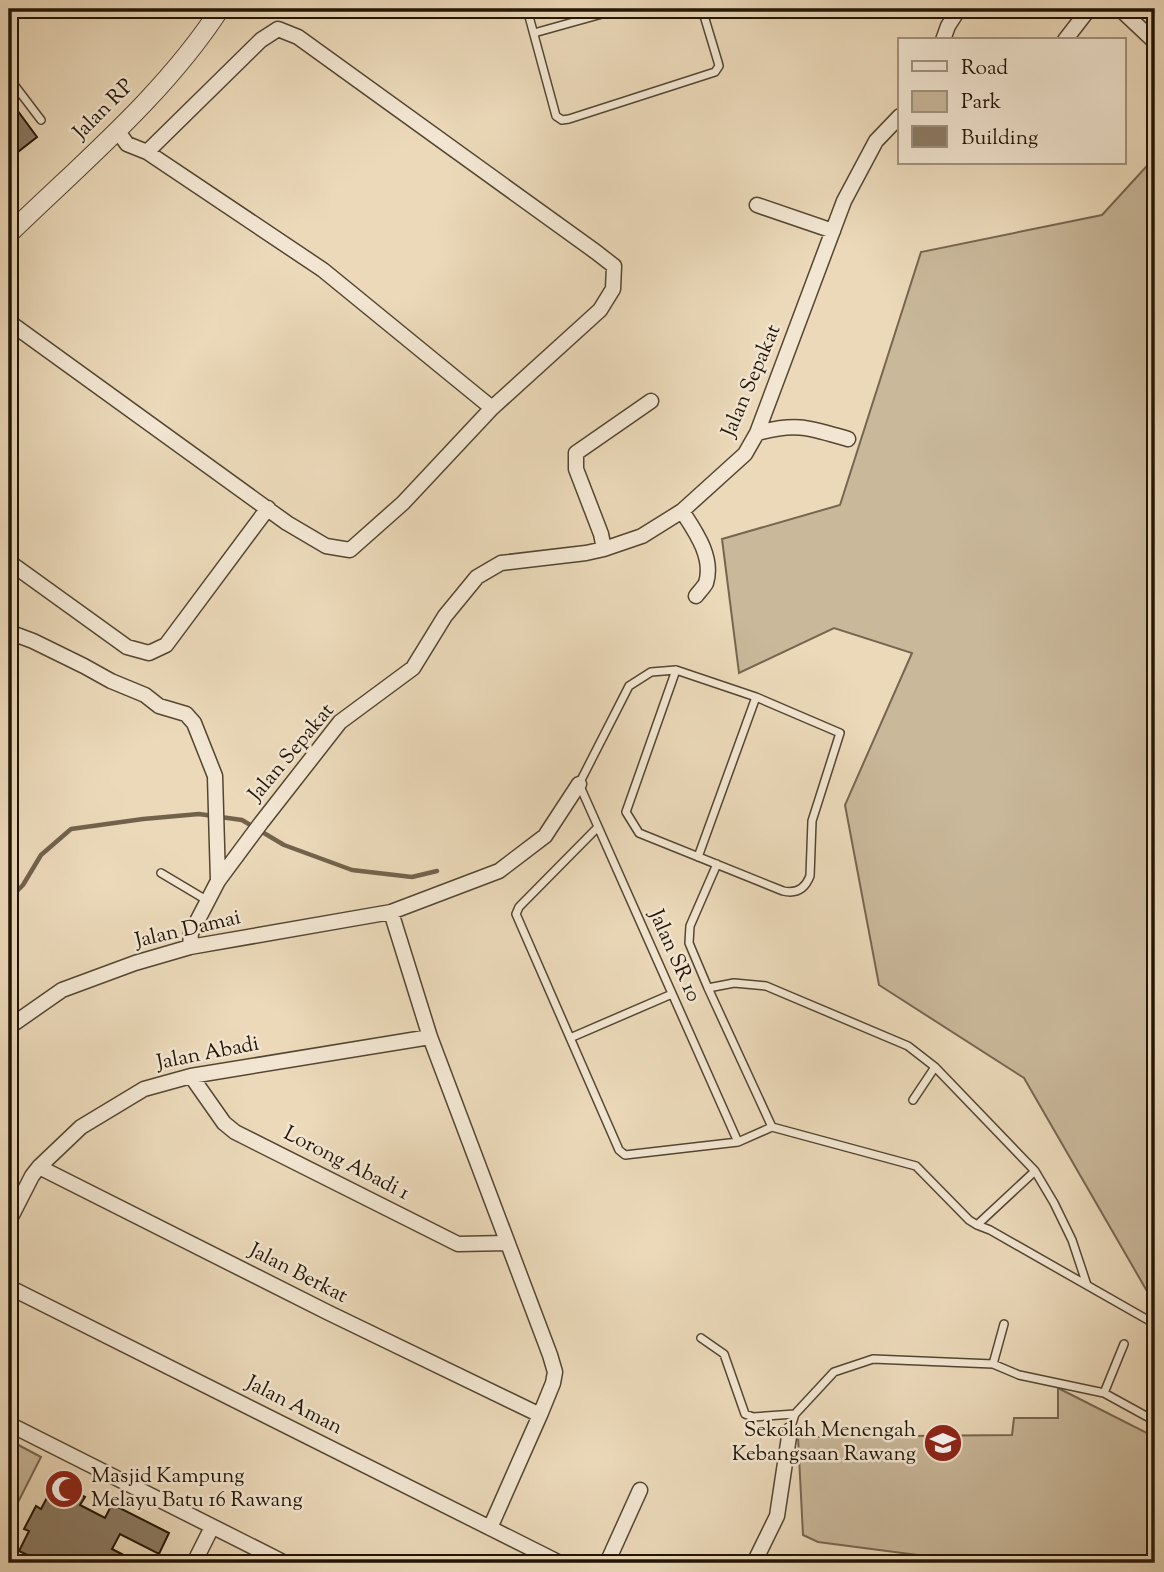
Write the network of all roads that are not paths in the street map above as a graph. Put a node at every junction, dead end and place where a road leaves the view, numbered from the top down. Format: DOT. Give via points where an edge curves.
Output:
graph roads {
  1 [pos="220,9"];
  2 [pos="527,9"];
  3 [pos="620,9"];
  4 [pos="702,9"];
  5 [pos="959,9"];
  6 [pos="1089,9"];
  7 [pos="1120,9"];
  8 [pos="534,33"];
  9 [pos="944,38"];
  10 [pos="1067,38"];
  11 [pos="1155,42"];
  12 [pos="9,78"];
  13 [pos="898,118"];
  14 [pos="41,120"];
  15 [pos="117,130"];
  16 [pos="147,152"];
  17 [pos="757,205"];
  18 [pos="833,231"];
  19 [pos="9,234"];
  20 [pos="9,323"];
  21 [pos="651,401"];
  22 [pos="492,408"];
  23 [pos="757,433"];
  24 [pos="848,439"];
  25 [pos="268,508"];
  26 [pos="682,511"];
  27 [pos="604,549"];
  28 [pos="9,562"];
  29 [pos="696,596"];
  30 [pos="9,632"];
  31 [pos="676,670"];
  32 [pos="757,697"];
  33 [pos="579,784"];
  34 [pos="598,827"];
  35 [pos="698,857"];
  36 [pos="717,864"];
  37 [pos="161,873"];
  38 [pos="218,881"];
  39 [pos="209,901"];
  40 [pos="391,912"];
  41 [pos="190,947"];
  42 [pos="708,988"];
  43 [pos="672,993"];
  44 [pos="9,1027"];
  45 [pos="430,1037"];
  46 [pos="570,1038"];
  47 [pos="935,1067"];
  48 [pos="191,1076"];
  49 [pos="913,1100"];
  50 [pos="772,1127"];
  51 [pos="738,1142"];
  52 [pos="39,1167"];
  53 [pos="1035,1171"];
  54 [pos="9,1220"];
  55 [pos="977,1224"];
  56 [pos="508,1243"];
  57 [pos="1087,1285"];
  58 [pos="9,1287"];
  59 [pos="1004,1324"];
  60 [pos="1155,1324"];
  61 [pos="701,1338"];
  62 [pos="1124,1344"];
  63 [pos="993,1364"];
  64 [pos="1104,1393"];
  65 [pos="794,1414"];
  66 [pos="540,1416"];
  67 [pos="1155,1421"];
  68 [pos="9,1424"];
  69 [pos="790,1430"];
  70 [pos="640,1490"];
  71 [pos="212,1527"];
  72 [pos="490,1528"];
  73 [pos="194,1563"];
  74 [pos="285,1563"];
  75 [pos="560,1563"];
  76 [pos="607,1563"];
  77 [pos="754,1563"];
  1 -- 15 [label="street, Jalan RP" via="166,81"];
  2 -- 8 [label="lane"];
  3 -- 8 [label="lane"];
  4 -- 8 [label="lane" via="719,66 715,72 569,119 556,116"];
  5 -- 9 [label="street"];
  6 -- 10 [label="street"];
  7 -- 11 [label="street"];
  12 -- 14 [label="lane"];
  13 -- 18 [label="street, Jalan Sepakat" via="877,141"];
  15 -- 16 [label="street" via="127,144"];
  15 -- 19 [label="street, Jalan RP"];
  16 -- 22 [label="street" via="323,270"];
  16 -- 22 [label="street" via="261,40 278,29 298,37 596,252 614,266 613,289 600,310"];
  17 -- 18 [label="street"];
  18 -- 23 [label="street, Jalan Sepakat"];
  20 -- 25 [label="street"];
  21 -- 27 [label="street" via="576,453 576,470"];
  22 -- 25 [label="street" via="403,503 350,550 327,546"];
  23 -- 24 [label="street" via="794,426"];
  23 -- 26 [label="street, Jalan Sepakat" via="744,453"];
  25 -- 28 [label="street" via="166,645 149,653 127,648"];
  26 -- 27 [label="street, Jalan Sepakat" via="642,536"];
  26 -- 29 [label="street" via="700,538 708,569 705,585"];
  27 -- 38 [label="street, Jalan Sepakat" via="501,564 477,577 413,667 340,722"];
  30 -- 38 [label="street" via="145,695 159,706 187,714 215,776"];
  31 -- 32 [label="lane"];
  31 -- 33 [label="lane" via="651,672 629,685"];
  31 -- 35 [label="lane" via="626,812 639,833"];
  32 -- 35 [label="lane"];
  32 -- 36 [label="lane" via="840,733 813,818 810,876 803,888 790,893"];
  33 -- 34 [label="lane, Jalan SR 10"];
  33 -- 40 [label="street, Jalan Damai" via="545,836 499,872"];
  34 -- 43 [label="lane, Jalan SR 10"];
  34 -- 46 [label="lane" via="516,914"];
  35 -- 36 [label="lane"];
  36 -- 42 [label="lane" via="688,935"];
  37 -- 39 [label="lane"];
  38 -- 39 [label="street, Jalan Sepakat"];
  39 -- 41 [label="street, Jalan Sepakat" via="191,933"];
  40 -- 41 [label="street, Jalan Damai"];
  40 -- 45 [label="street"];
  41 -- 44 [label="street, Jalan Damai" via="62,990"];
  42 -- 47 [label="lane" via="734,983 766,986 908,1046"];
  42 -- 50 [label="lane"];
  43 -- 46 [label="lane"];
  43 -- 51 [label="lane, Jalan SR 10"];
  45 -- 48 [label="street, Jalan Abadi"];
  45 -- 56 [label="street"];
  46 -- 51 [label="lane" via="621,1153"];
  47 -- 49 [label="lane"];
  47 -- 53 [label="lane"];
  48 -- 52 [label="street, Jalan Abadi" via="144,1088 81,1127"];
  48 -- 56 [label="street, Lorong Abadi 1" via="235,1132 458,1244"];
  50 -- 51 [label="lane"];
  50 -- 55 [label="lane" via="916,1166"];
  52 -- 54 [label="street, Jalan Abadi"];
  52 -- 66 [label="street, Jalan Berkat"];
  53 -- 55 [label="lane"];
  53 -- 57 [label="lane" via="1072,1240"];
  55 -- 57 [label="lane"];
  56 -- 66 [label="street" via="554,1365 553,1382"];
  57 -- 60 [label="lane"];
  58 -- 72 [label="street, Jalan Aman"];
  59 -- 63 [label="lane"];
  61 -- 65 [label="lane" via="724,1354 745,1414"];
  62 -- 64 [label="lane"];
  63 -- 64 [label="lane" via="1019,1375"];
  63 -- 65 [label="lane" via="873,1359 834,1372"];
  64 -- 67 [label="lane"];
  65 -- 69 [label="lane"];
  66 -- 72 [label="street"];
  68 -- 71 [label="street"];
  69 -- 77 [label="street" via="777,1516"];
  70 -- 76 [label="street"];
  71 -- 73 [label="street"];
  71 -- 74 [label="street"];
  72 -- 75 [label="street, Jalan Aman"];
}
